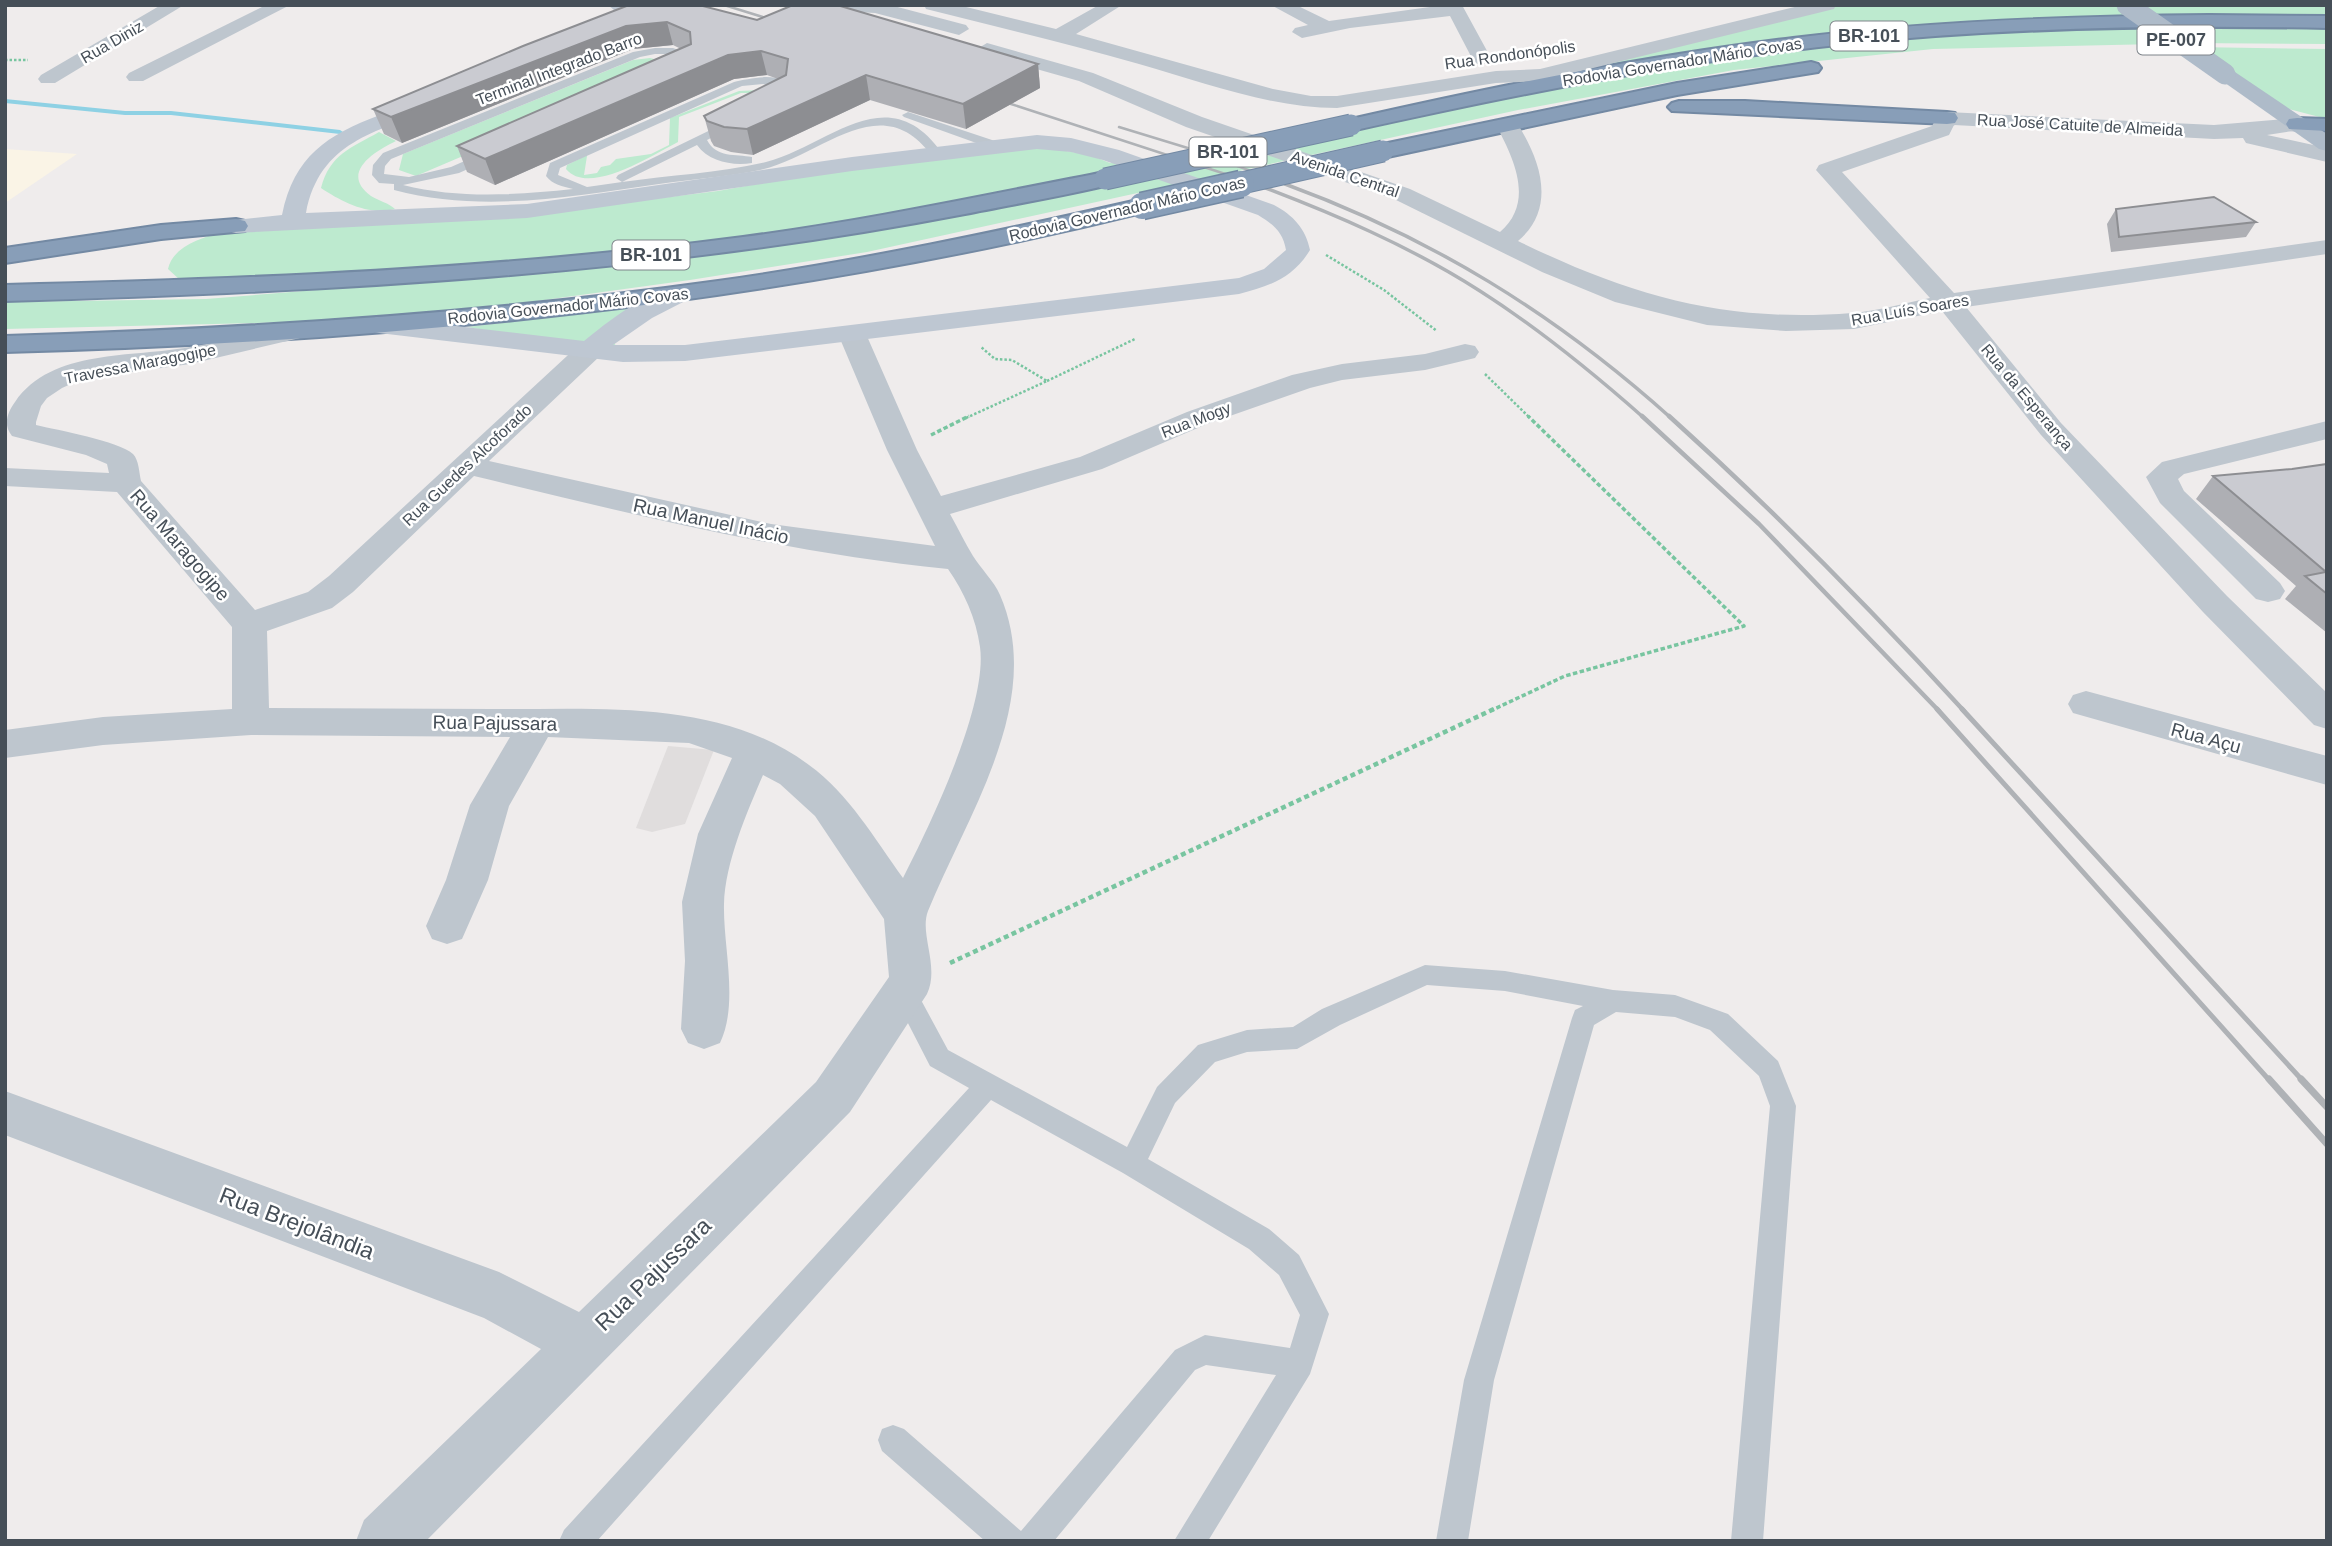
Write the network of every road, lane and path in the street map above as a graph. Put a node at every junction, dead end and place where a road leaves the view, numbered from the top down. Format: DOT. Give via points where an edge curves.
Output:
graph roads {
  1 [pos="175,5"];
  2 [pos="281,5"];
  3 [pos="617,5"];
  4 [pos="838,5"];
  5 [pos="933,5"];
  6 [pos="1113,5"];
  7 [pos="1280,5"];
  8 [pos="1763,5"];
  9 [pos="1827,5"];
  10 [pos="2127,5"];
  11 [pos="1454,8"];
  12 [pos="873,9"];
  13 [pos="1793,14"];
  14 [pos="2327,22"];
  15 [pos="1325,26"];
  16 [pos="1726,31"];
  17 [pos="1302,32"];
  18 [pos="128,34"];
  19 [pos="581,38"];
  20 [pos="209,41"];
  21 [pos="2226,46"];
  22 [pos="2158,47"];
  23 [pos="1571,48"];
  24 [pos="1058,53"];
  25 [pos="1505,57"];
  26 [pos="1482,60"];
  27 [pos="1150,61"];
  28 [pos="1458,63"];
  29 [pos="1834,66"];
  30 [pos="1540,75"];
  31 [pos="136,77"];
  32 [pos="48,79"];
  33 [pos="1343,81"];
  34 [pos="444,97"];
  35 [pos="780,98"];
  36 [pos="1297,100"];
  37 [pos="1144,101"];
  38 [pos="1417,110"];
  39 [pos="1583,110"];
  40 [pos="747,116"];
  41 [pos="1947,118"];
  42 [pos="2297,124"];
  43 [pos="1507,125"];
  44 [pos="2327,125"];
  45 [pos="2214,132"];
  46 [pos="701,139"];
  47 [pos="2327,145"];
  48 [pos="997,146"];
  49 [pos="936,153"];
  50 [pos="2327,155"];
  51 [pos="748,160"];
  52 [pos="622,178"];
  53 [pos="383,180"];
  54 [pos="567,184"];
  55 [pos="481,186"];
  56 [pos="592,190"];
  57 [pos="293,221"];
  58 [pos="236,226"];
  59 [pos="1503,243"];
  60 [pos="2327,247"];
  61 [pos="1298,250"];
  62 [pos="5,256"];
  63 [pos="191,289"];
  64 [pos="5,293"];
  65 [pos="678,294"];
  66 [pos="1948,302"];
  67 [pos="952,323"];
  68 [pos="379,325"];
  69 [pos="290,332"];
  70 [pos="852,334"];
  71 [pos="1135,339"];
  72 [pos="5,344"];
  73 [pos="590,350"];
  74 [pos="1465,352"];
  75 [pos="1047,381"];
  76 [pos="5,390"];
  77 [pos="39,390"];
  78 [pos="2327,430"];
  79 [pos="902,450"];
  80 [pos="466,465"];
  81 [pos="6,478"];
  82 [pos="126,484"];
  83 [pos="932,509"];
  84 [pos="958,559"];
  85 [pos="2269,591"];
  86 [pos="249,625"];
  87 [pos="2086,704"];
  88 [pos="2327,716"];
  89 [pos="251,721"];
  90 [pos="537,723"];
  91 [pos="5,744"];
  92 [pos="754,752"];
  93 [pos="2327,771"];
  94 [pos="905,915"];
  95 [pos="447,926"];
  96 [pos="908,988"];
  97 [pos="1613,1001"];
  98 [pos="704,1029"];
  99 [pos="989,1084"];
  100 [pos="5,1114"];
  101 [pos="1132,1164"];
  102 [pos="583,1342"];
  103 [pos="1300,1364"];
  104 [pos="893,1440"];
  105 [pos="385,1541"];
  106 [pos="575,1541"];
  107 [pos="1009,1541"];
  108 [pos="1033,1541"];
  109 [pos="1190,1541"];
  110 [pos="1451,1541"];
  111 [pos="1746,1541"];
  1 -- 18 [label="street, Rua Diniz"];
  2 -- 20 [label="street"];
  3 -- 19 [label="street" via="626,8 631,17"];
  4 -- 12 [label="street, Avenida Central"];
  5 -- 24 [label="street, Avenida Central"];
  6 -- 24 [label="street"];
  7 -- 15 [label="street"];
  8 -- 13 [label="street"];
  9 -- 13 [label="street"];
  10 -- 42 [label="main road, PE-007, bridge"];
  11 -- 15 [label="street"];
  11 -- 26 [label="street"];
  12 -- 24 [label="street, Avenida Central"];
  13 -- 16 [label="street"];
  14 -- 38 [label="highway, Rodovia Governador Mário Covas / BR-101" via="2019,26 1857,37 1655,63"];
  15 -- 17 [label="street"];
  16 -- 23 [label="street, Rua Rondonópolis" via="1666,29"];
  16 -- 30 [label="street"];
  18 -- 20 [label="street"];
  18 -- 32 [label="street, Rua Diniz"];
  20 -- 31 [label="street"];
  21 -- 22 [label="highway"];
  24 -- 27 [label="street" via="1082,42"];
  24 -- 37 [label="street, Avenida Central" via="1086,77"];
  25 -- 26 [label="street, Rua Rondonópolis"];
  26 -- 28 [label="street, Rua Rondonópolis"];
  27 -- 36 [label="street"];
  27 -- 37 [label="street"];
  29 -- 39 [label="highway, Rodovia Governador Mário Covas / BR-101" via="1678,89"];
  30 -- 36 [label="street" via="1496,77 1336,102"];
  30 -- 38 [label="highway" via="1448,96"];
  33 -- 36 [label="street"];
  34 -- 57 [label="street" via="345,140 320,157 307,174"];
  35 -- 54 [label="lane" via="782,84 767,81 732,87 558,162 552,176"];
  37 -- 59 [label="street, Avenida Central" via="1402,194"];
  38 -- 63 [label="highway, Rodovia Governador Mário Covas / BR-101, bridge" via="893,222 635,257 372,280"];
  39 -- 41 [label="highway" via="1745,107"];
  39 -- 43 [label="highway, Rodovia Governador Mário Covas / BR-101"];
  40 -- 46 [label="lane"];
  41 -- 45 [label="street, Rua José Catuite de Almeida"];
  41 -- 66 [label="street, Rua da Esperança" via="1941,130 1826,170"];
  42 -- 44 [label="highway"];
  42 -- 45 [label="street, Rua José Catuite de Almeida"];
  42 -- 47 [label="main road, PE-007"];
  43 -- 59 [label="street" via="1532,178 1532,197 1521,227"];
  43 -- 65 [label="highway, Rodovia Governador Mário Covas / BR-101, bridge" via="992,241"];
  45 -- 50 [label="street, Rua José Catuite de Almeida"];
  46 -- 51 [label="lane" via="711,153"];
  46 -- 52 [label="lane"];
  48 -- 49 [label="street"];
  48 -- 51 [label="lane" via="892,110 870,110"];
  48 -- 61 [label="street" via="1054,143 1090,149 1237,198 1284,222 1293,232"];
  49 -- 56 [label="lane" via="913,128 878,121 849,127 774,163"];
  49 -- 57 [label="street" via="527,211"];
  51 -- 52 [label="lane"];
  52 -- 54 [label="lane"];
  53 -- 53 [label="lane, Terminal Integrado Barro" via="458,175 684,71 691,66 690,58 673,51 638,54 387,156 378,170"];
  53 -- 56 [label="lane" via="420,192 469,198"];
  54 -- 55 [label="lane"];
  54 -- 56 [label="lane"];
  57 -- 58 [label="street"];
  58 -- 62 [label="highway" via="161,232"];
  58 -- 63 [label="highway" via="183,240 154,260 151,274 158,281"];
  59 -- 66 [label="street, Rua Luís Soares" via="1624,296 1707,317 1786,323 1854,321"];
  60 -- 66 [label="street, Rua Luís Soares"];
  61 -- 67 [label="street" via="1292,261 1271,276 1239,286"];
  61 -- 74 [label="path" via="1329,256 1384,290"];
  63 -- 64 [label="highway, Rodovia Governador Mário Covas / BR-101"];
  65 -- 68 [label="highway, Rodovia Governador Mário Covas / BR-101"];
  65 -- 73 [label="street, Rua Guedes Alcoforado" via="620,324"];
  66 -- 88 [label="street, Rua da Esperança" via="2051,429"];
  67 -- 70 [label="street"];
  67 -- 75 [label="path" via="995,359 1012,360"];
  68 -- 69 [label="highway, Rodovia Governador Mário Covas / BR-101"];
  68 -- 73 [label="street"];
  69 -- 72 [label="highway, Rodovia Governador Mário Covas / BR-101"];
  69 -- 77 [label="street, Travessa Maragogipe" via="178,358 79,372"];
  70 -- 73 [label="street" via="685,353"];
  70 -- 79 [label="street"];
  71 -- 75 [label="path"];
  73 -- 80 [label="street, Rua Guedes Alcoforado"];
  74 -- 83 [label="street, Rua Mogy" via="1303,381 1197,418 1091,463"];
  74 -- 96 [label="path" via="1744,626 1565,677"];
  75 -- 79 [label="path"];
  76 -- 77 [label="street"];
  77 -- 82 [label="street, Travessa Maragogipe" via="24,409 19,421 22,430 121,459"];
  78 -- 85 [label="street" via="2173,468 2161,477 2171,496"];
  79 -- 83 [label="street"];
  80 -- 84 [label="street, Rua Manuel Inácio" via="760,534 897,555"];
  80 -- 86 [label="street, Rua Guedes Alcoforado" via="320,600"];
  81 -- 82 [label="street, Rua Maragogipe"];
  82 -- 86 [label="street, Rua Maragogipe"];
  83 -- 84 [label="street"];
  84 -- 94 [label="street" via="983,595 999,648 994,702 973,764"];
  86 -- 89 [label="street"];
  87 -- 93 [label="street, Rua Açu"];
  89 -- 90 [label="street, Rua Pajussara"];
  89 -- 91 [label="street, Rua Pajussara" via="103,731"];
  90 -- 92 [label="street, Rua Pajussara" via="689,729"];
  90 -- 95 [label="street" via="490,805"];
  92 -- 94 [label="street, Rua Pajussara" via="794,774 829,805"];
  92 -- 98 [label="street" via="718,834 703,902 707,961"];
  94 -- 96 [label="street"];
  96 -- 99 [label="lane" via="939,1058"];
  96 -- 102 [label="street, Rua Pajussara" via="833,1097"];
  97 -- 101 [label="lane" via="1505,981 1424,975 1331,1017 1297,1038 1247,1041 1207,1053 1166,1095"];
  97 -- 110 [label="lane" via="1584,1018 1479,1380"];
  97 -- 111 [label="lane" via="1675,1006 1719,1022 1769,1069 1783,1106"];
  99 -- 101 [label="lane"];
  99 -- 106 [label="lane"];
  100 -- 102 [label="street, Rua Brejolândia" via="499,1298"];
  101 -- 103 [label="lane" via="1259,1239 1289,1265 1315,1314"];
  102 -- 105 [label="street, Rua Pajussara"];
  103 -- 108 [label="lane" via="1205,1350 1185,1360"];
  103 -- 109 [label="lane"];
  104 -- 107 [label="lane"];
}
